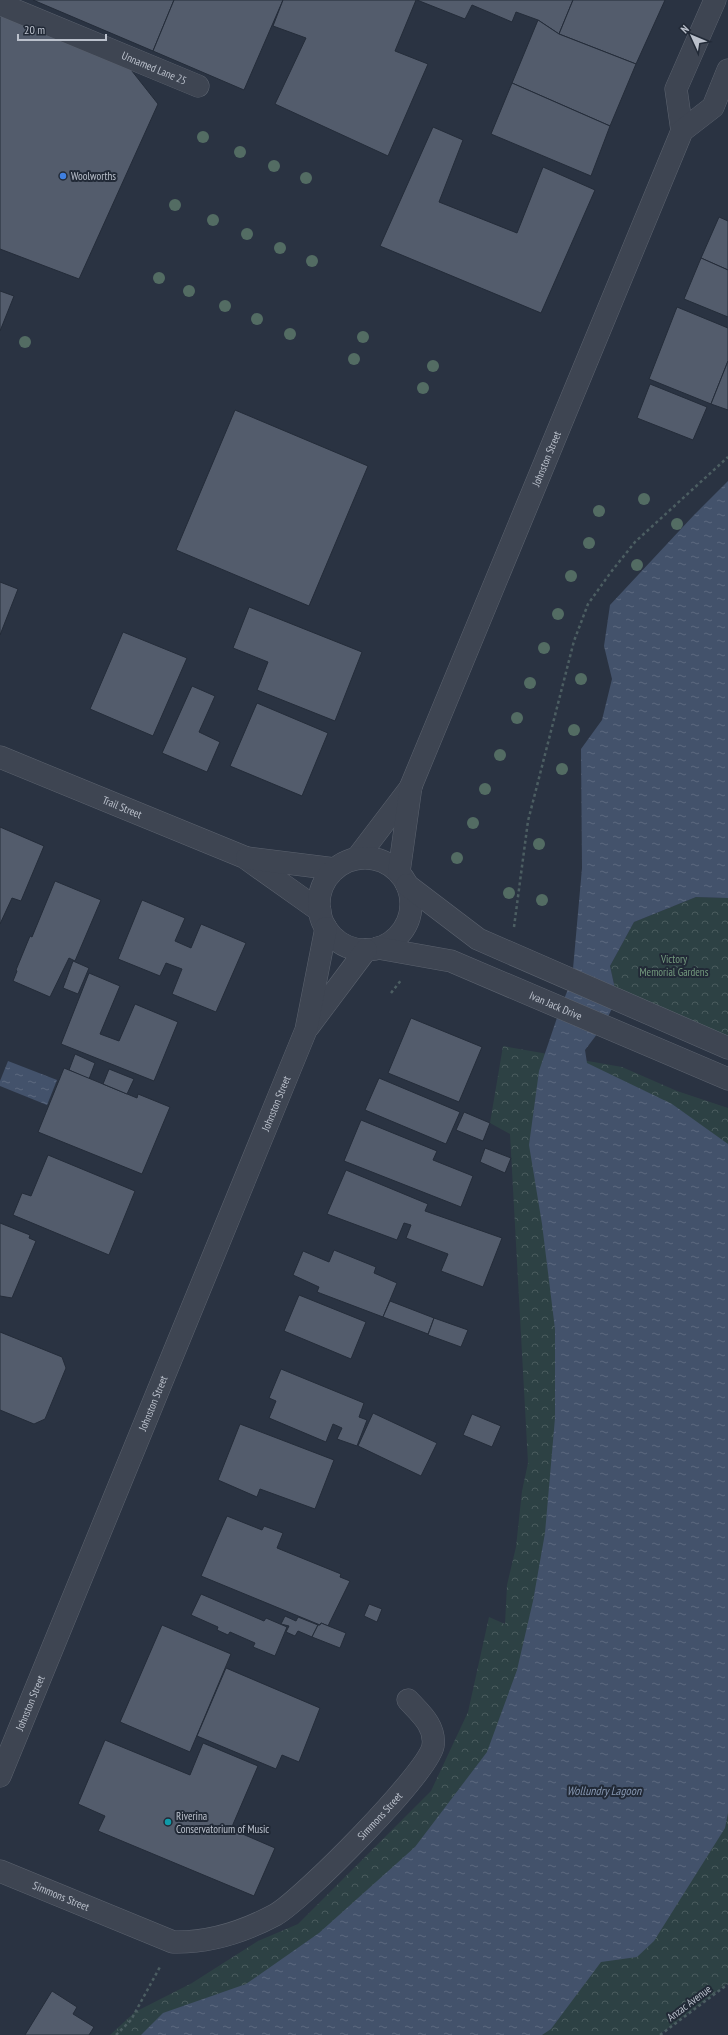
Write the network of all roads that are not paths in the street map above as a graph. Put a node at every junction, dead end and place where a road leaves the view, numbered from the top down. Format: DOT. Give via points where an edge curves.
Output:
graph roads {
  1 [pos="715,0"];
  2 [pos="0,4"];
  3 [pos="728,70"];
  4 [pos="198,86"];
  5 [pos="682,131"];
  6 [pos="0,757"];
  7 [pos="412,786"];
  8 [pos="244,857"];
  9 [pos="357,858"];
  10 [pos="335,869"];
  11 [pos="403,879"];
  12 [pos="323,920"];
  13 [pos="372,949"];
  14 [pos="306,1030"];
  15 [pos="728,1048"];
  16 [pos="728,1079"];
  17 [pos="408,1700"];
  18 [pos="0,1776"];
  19 [pos="0,1871"];
  1 -- 5 [label="street" via="676,89"];
  2 -- 4 [label="street, Unnamed Lane 25"];
  3 -- 5 [label="street, Johnston Street" via="713,107"];
  5 -- 7 [label="street, Johnston Street"];
  6 -- 8 [label="street, Trail Street"];
  7 -- 9 [label="street, Johnston Street"];
  7 -- 11 [label="street, Johnston Street"];
  8 -- 10 [label="street, Trail Street"];
  8 -- 12 [label="street, Trail Street"];
  9 -- 10 [label="street"];
  9 -- 11 [label="street" via="372,858 387,863"];
  10 -- 12 [label="street" via="326,879 321,891"];
  11 -- 13 [label="street" via="411,900 410,916 403,930 392,941"];
  11 -- 15 [label="street" via="478,939"];
  12 -- 13 [label="street" via="343,944 355,949"];
  12 -- 14 [label="street, Johnston Street"];
  13 -- 14 [label="street, Johnston Street"];
  13 -- 16 [label="street, Ivan Jack Drive" via="451,960"];
  14 -- 18 [label="street, Johnston Street"];
  17 -- 19 [label="street, Simmons Street" via="428,1722 433,1734 433,1746 428,1758 394,1801 315,1882 276,1914 227,1935 182,1942"];
}
